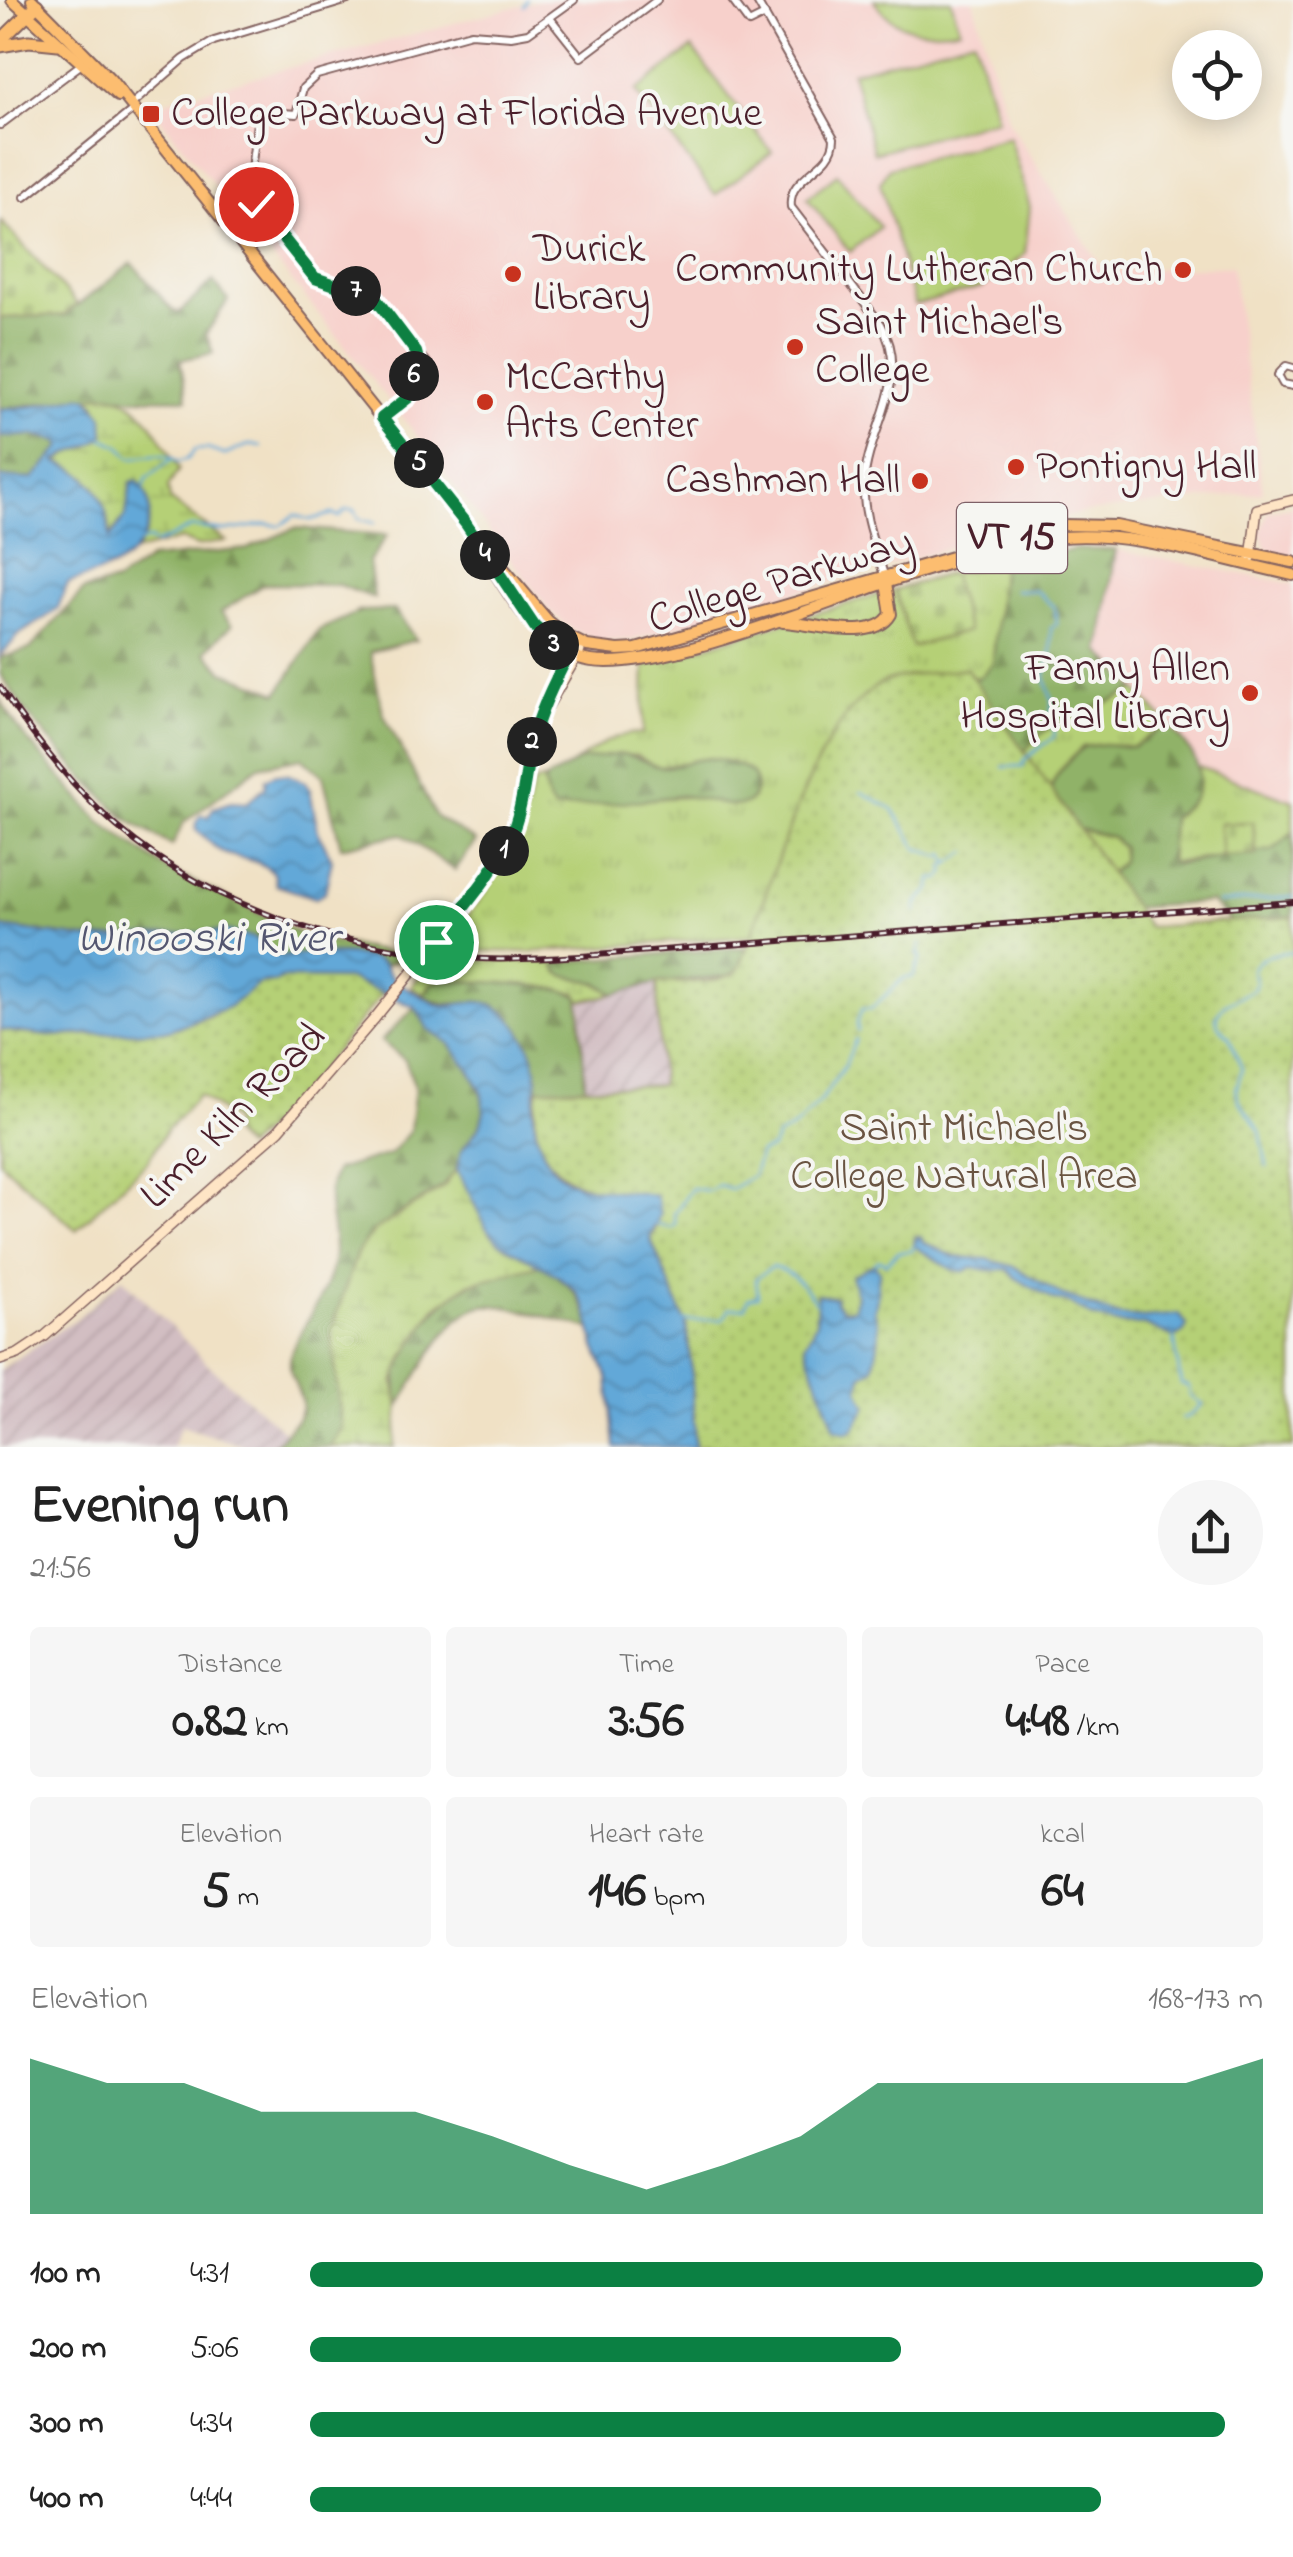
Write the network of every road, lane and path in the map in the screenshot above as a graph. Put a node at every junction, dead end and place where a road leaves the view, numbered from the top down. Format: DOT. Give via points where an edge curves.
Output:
graph roads {
  1 [pos="12,0"];
  2 [pos="348,0"];
  3 [pos="574,0"];
  4 [pos="657,0"];
  5 [pos="732,0"];
  6 [pos="756,0"];
  7 [pos="32,7"];
  8 [pos="765,15"];
  9 [pos="551,19"];
  10 [pos="0,43"];
  11 [pos="58,44"];
  12 [pos="90,55"];
  13 [pos="80,65"];
  14 [pos="132,107"];
  15 [pos="0,125"];
  16 [pos="25,197"];
  17 [pos="411,342"];
  18 [pos="1293,368"];
  19 [pos="1293,386"];
  20 [pos="409,397"];
  21 [pos="382,418"];
  22 [pos="1293,500"];
  23 [pos="466,524"];
  24 [pos="1251,560"];
  25 [pos="1293,562"];
  26 [pos="1293,575"];
  27 [pos="885,579"];
  28 [pos="831,597"];
  29 [pos="768,623"];
  30 [pos="838,627"];
  31 [pos="579,643"];
  32 [pos="573,656"];
  33 [pos="0,1360"];
  1 -- 7 [label="main road"];
  2 -- 14 [label="street" via="214,41"];
  3 -- 9 [label="street"];
  4 -- 9 [label="street" via="581,57"];
  5 -- 8 [label="street" via="749,23"];
  6 -- 8 [label="street"];
  7 -- 10 [label="highway"];
  7 -- 11 [label="main road"];
  7 -- 12 [label="main road"];
  8 -- 27 [label="street" via="834,138 830,154 794,188 791,207 890,343 892,391 866,466 864,497"];
  9 -- 17 [label="street" via="523,35 466,34 317,75 303,88 296,114 271,112 257,123 248,186 259,208 315,278 376,299"];
  10 -- 11 [label="highway"];
  11 -- 13 [label="main road"];
  12 -- 13 [label="street"];
  12 -- 14 [label="main road"];
  13 -- 14 [label="main road"];
  13 -- 15 [label="street"];
  14 -- 16 [label="street"];
  14 -- 21 [label="main road"];
  17 -- 20 [label="street" via="418,360"];
  17 -- 20 [label="street" via="433,374"];
  18 -- 19 [label="street" via="1278,375"];
  20 -- 21 [label="street"];
  21 -- 23 [label="main road"];
  22 -- 24 [label="main road" via="1258,508"];
  23 -- 31 [label="main road" via="548,620"];
  23 -- 32 [label="main road" via="535,627"];
  24 -- 25 [label="main road, College Parkway / VT 15"];
  24 -- 26 [label="main road, College Parkway / VT 15"];
  24 -- 27 [label="main road, College Parkway / VT 15" via="1116,526 1071,524"];
  27 -- 28 [label="main road, College Parkway / VT 15"];
  27 -- 30 [label="main road" via="891,614 883,626"];
  28 -- 29 [label="main road, College Parkway / VT 15"];
  28 -- 30 [label="main road"];
  28 -- 31 [label="main road, College Parkway / VT 15" via="636,649"];
  29 -- 30 [label="main road"];
  29 -- 32 [label="main road, College Parkway / VT 15" via="645,659 616,663"];
  31 -- 32 [label="main road, Lime Kiln Road"];
  32 -- 33 [label="main road, Lime Kiln Road, bridge" via="546,699 520,811 490,873 304,1105 45,1336"];
}
